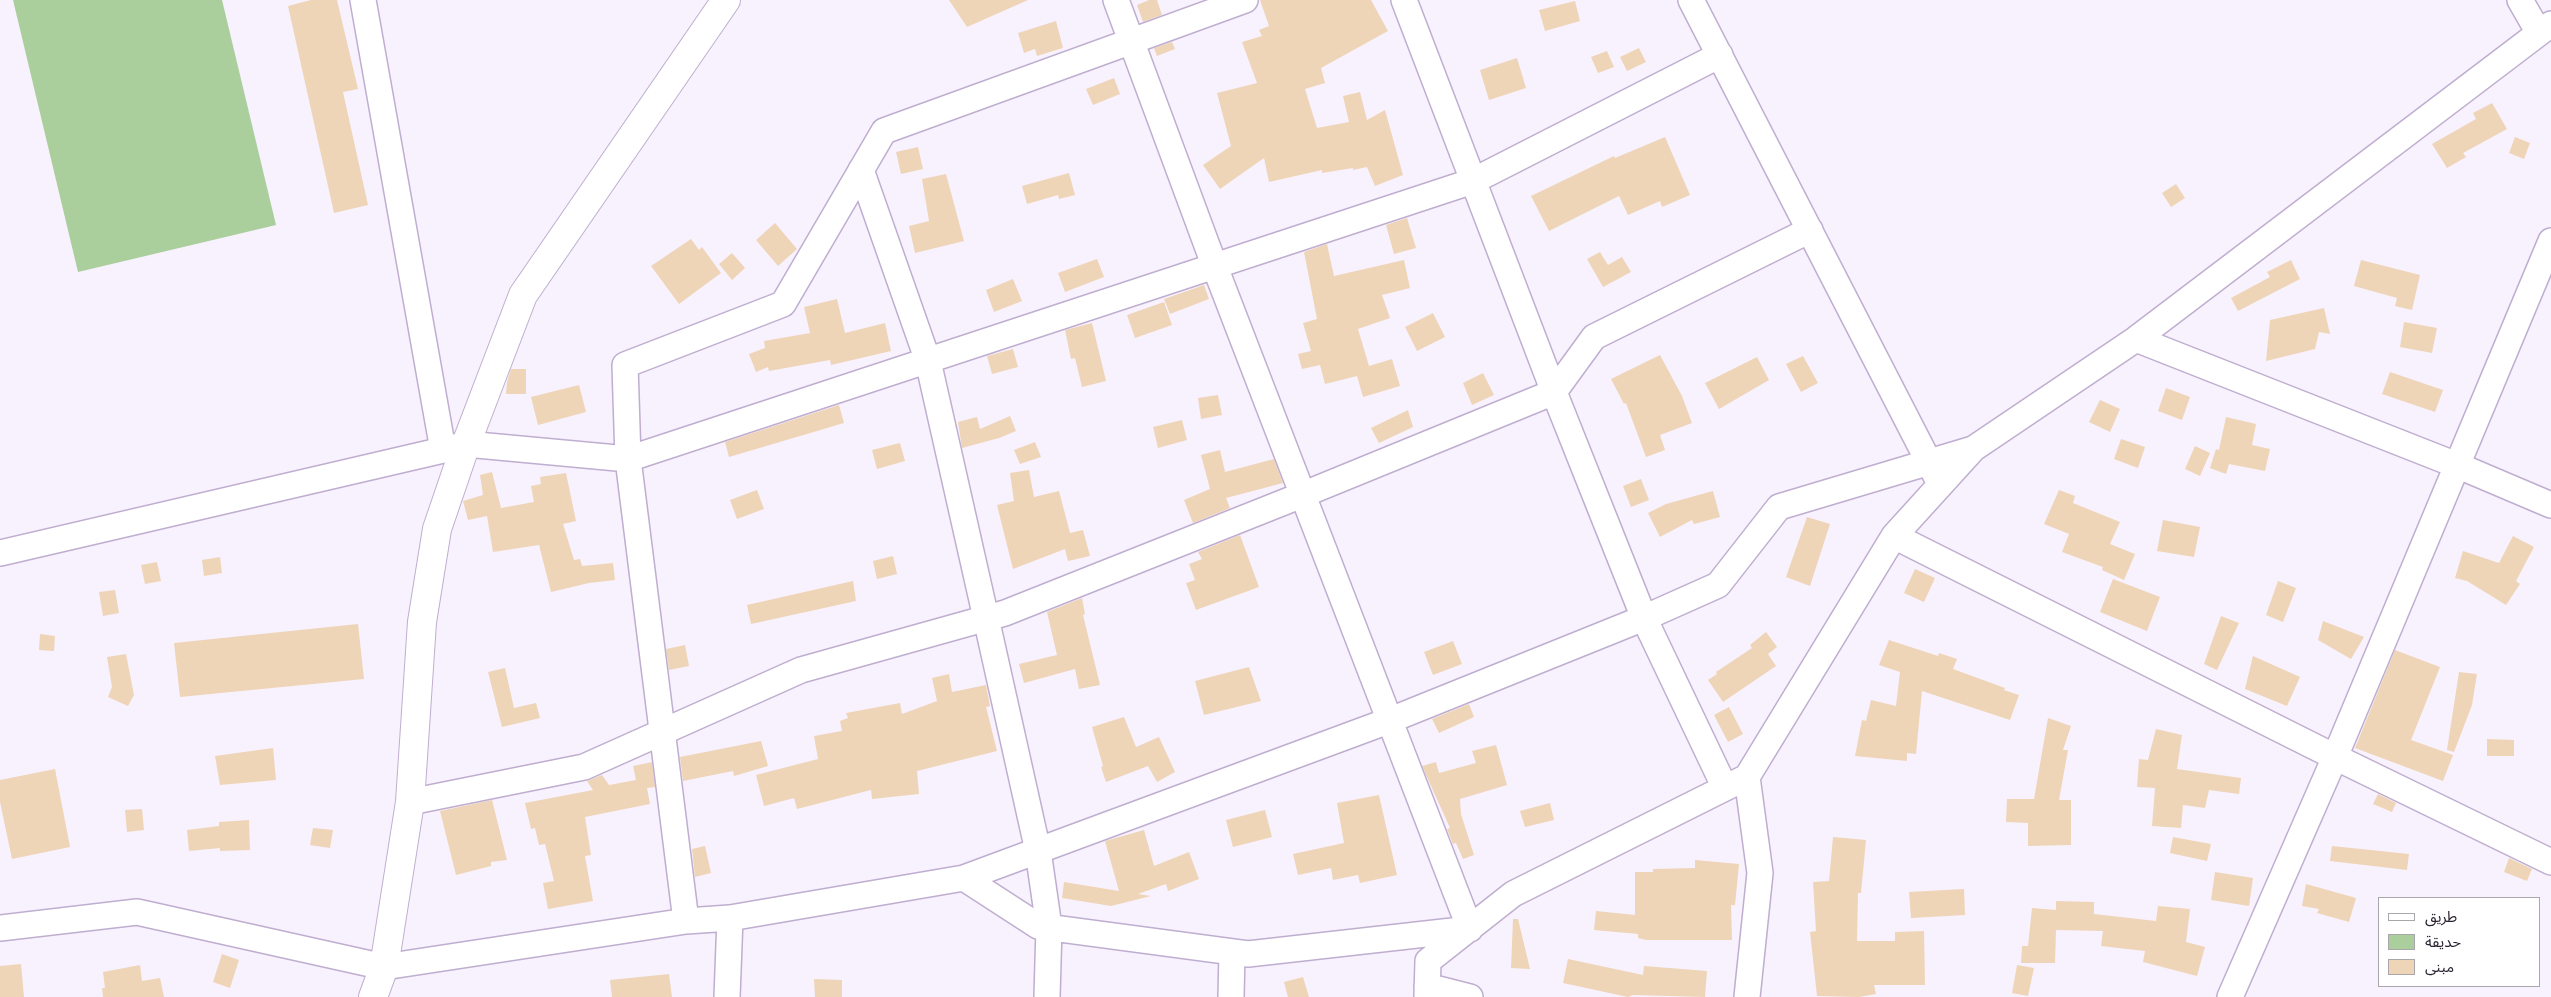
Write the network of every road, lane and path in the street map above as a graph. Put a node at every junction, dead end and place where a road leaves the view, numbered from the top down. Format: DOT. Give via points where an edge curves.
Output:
graph roads {
  1 [pos="363,0"];
  2 [pos="726,0"];
  3 [pos="1116,0"];
  4 [pos="1245,0"];
  5 [pos="1404,0"];
  6 [pos="1691,0"];
  7 [pos="2520,0"];
  8 [pos="2545,29"];
  9 [pos="1132,41"];
  10 [pos="1720,55"];
  11 [pos="861,170"];
  12 [pos="1472,181"];
  13 [pos="1810,230"];
  14 [pos="2551,241"];
  15 [pos="1215,267"];
  16 [pos="2136,338"];
  17 [pos="928,361"];
  18 [pos="1554,392"];
  19 [pos="454,447"];
  20 [pos="1973,449"];
  21 [pos="628,459"];
  22 [pos="1929,462"];
  23 [pos="2459,466"];
  24 [pos="1941,484"];
  25 [pos="1302,496"];
  26 [pos="2551,505"];
  27 [pos="1894,536"];
  28 [pos="0,553"];
  29 [pos="986,618"];
  30 [pos="1644,618"];
  31 [pos="1388,721"];
  32 [pos="662,732"];
  33 [pos="2335,757"];
  34 [pos="1747,777"];
  35 [pos="1724,788"];
  36 [pos="410,802"];
  37 [pos="1038,850"];
  38 [pos="2551,862"];
  39 [pos="964,878"];
  40 [pos="730,918"];
  41 [pos="686,921"];
  42 [pos="1049,927"];
  43 [pos="0,928"];
  44 [pos="1470,929"];
  45 [pos="1232,952"];
  46 [pos="384,967"];
  47 [pos="1427,992"];
  48 [pos="373,997"];
  49 [pos="727,997"];
  50 [pos="1047,997"];
  51 [pos="1231,997"];
  52 [pos="1470,997"];
  53 [pos="1746,997"];
  54 [pos="2230,997"];
  1 -- 19 [label="street"];
  2 -- 19 [label="highway" via="523,295"];
  3 -- 9 [label="street"];
  4 -- 9 [label="street"];
  5 -- 12 [label="street"];
  6 -- 10 [label="street"];
  7 -- 8 [label="street"];
  8 -- 16 [label="street"];
  9 -- 11 [label="street" via="884,131"];
  9 -- 15 [label="street"];
  10 -- 12 [label="street"];
  10 -- 13 [label="street"];
  11 -- 17 [label="street"];
  11 -- 21 [label="street" via="783,304 625,365"];
  12 -- 15 [label="street"];
  12 -- 18 [label="street"];
  13 -- 18 [label="street" via="1594,337"];
  13 -- 22 [label="street"];
  14 -- 23 [label="street"];
  15 -- 17 [label="street"];
  15 -- 25 [label="street"];
  16 -- 20 [label="street"];
  16 -- 23 [label="street"];
  17 -- 21 [label="street"];
  17 -- 29 [label="street"];
  18 -- 25 [label="street"];
  18 -- 30 [label="street"];
  19 -- 21 [label="street"];
  19 -- 28 [label="street"];
  19 -- 36 [label="highway" via="422,622"];
  20 -- 22 [label="street"];
  20 -- 24 [label="street"];
  21 -- 32 [label="street"];
  22 -- 24 [label="street"];
  22 -- 30 [label="street" via="1779,507 1718,585"];
  23 -- 26 [label="street"];
  23 -- 33 [label="street"];
  24 -- 27 [label="street"];
  25 -- 29 [label="street"];
  25 -- 31 [label="street"];
  27 -- 33 [label="street"];
  27 -- 34 [label="street"];
  29 -- 32 [label="street" via="801,670"];
  29 -- 37 [label="street"];
  30 -- 31 [label="street"];
  30 -- 35 [label="street"];
  31 -- 37 [label="street"];
  31 -- 44 [label="street"];
  32 -- 36 [label="street" via="584,767"];
  32 -- 41 [label="street"];
  33 -- 38 [label="street"];
  33 -- 54 [label="street"];
  34 -- 35 [label="street"];
  34 -- 53 [label="street" via="1760,874"];
  35 -- 44 [label="street" via="1513,894"];
  36 -- 46 [label="highway"];
  37 -- 39 [label="street"];
  37 -- 42 [label="street"];
  39 -- 40 [label="street"];
  39 -- 42 [label="street" via="1038,926"];
  40 -- 41 [label="street"];
  40 -- 49 [label="street"];
  41 -- 46 [label="street"];
  42 -- 45 [label="street"];
  42 -- 50 [label="street"];
  43 -- 46 [label="street" via="138,912"];
  44 -- 45 [label="street" via="1248,954"];
  44 -- 47 [label="street" via="1428,962"];
  45 -- 51 [label="street"];
  46 -- 48 [label="highway"];
  47 -- 52 [label="street"];
}
